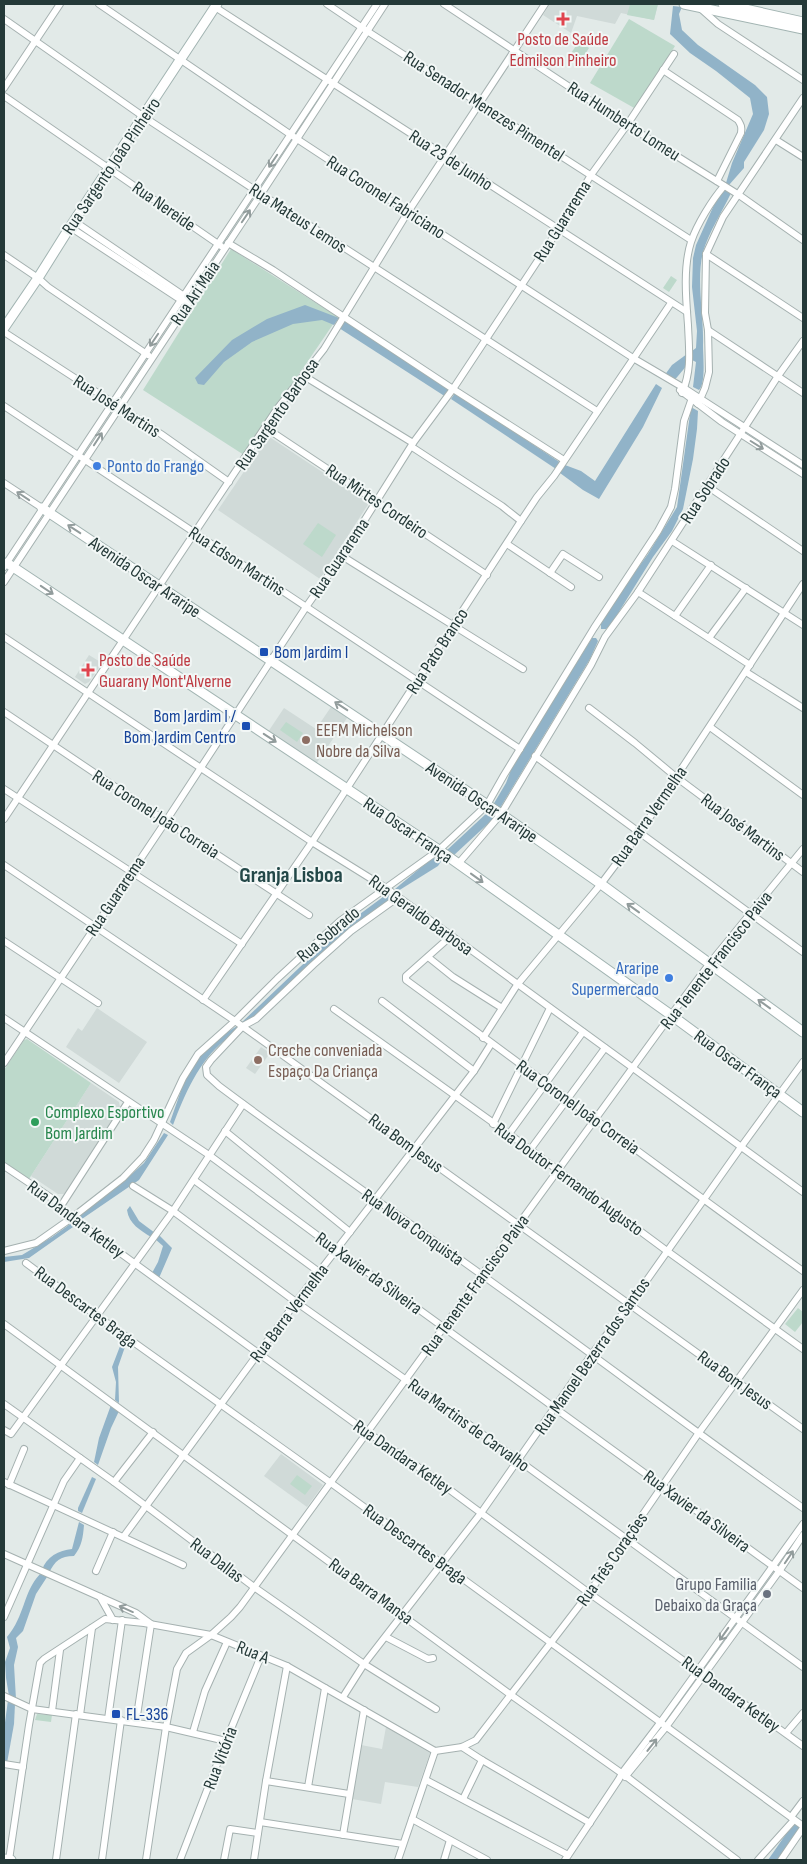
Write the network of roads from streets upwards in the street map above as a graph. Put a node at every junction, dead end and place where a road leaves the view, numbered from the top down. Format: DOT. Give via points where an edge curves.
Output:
graph roads {
  1 [pos="60,4"];
  2 [pos="98,4"];
  3 [pos="328,4"];
  4 [pos="377,4"];
  5 [pos="385,4"];
  6 [pos="444,4"];
  7 [pos="545,4"];
  8 [pos="723,4"];
  9 [pos="216,5"];
  10 [pos="693,5"];
  11 [pos="766,17"];
  12 [pos="4,19"];
  13 [pos="803,23"];
  14 [pos="364,29"];
  15 [pos="36,41"];
  16 [pos="514,50"];
  17 [pos="674,54"];
  18 [pos="181,60"];
  19 [pos="663,70"];
  20 [pos="802,77"];
  21 [pos="330,82"];
  22 [pos="4,88"];
  23 [pos="4,96"];
  24 [pos="803,98"];
  25 [pos="479,103"];
  26 [pos="144,116"];
  27 [pos="628,125"];
  28 [pos="294,137"];
  29 [pos="776,140"];
  30 [pos="445,156"];
  31 [pos="803,157"];
  32 [pos="110,168"];
  33 [pos="591,175"];
  34 [pos="717,181"];
  35 [pos="724,186"];
  36 [pos="254,189"];
  37 [pos="261,194"];
  38 [pos="739,195"];
  39 [pos="408,212"];
  40 [pos="72,224"];
  41 [pos="558,230"];
  42 [pos="691,240"];
  43 [pos="803,240"];
  44 [pos="219,244"];
  45 [pos="227,246"];
  46 [pos="706,254"];
  47 [pos="4,255"];
  48 [pos="374,268"];
  49 [pos="38,278"];
  50 [pos="521,285"];
  51 [pos="182,298"];
  52 [pos="189,302"];
  53 [pos="671,303"];
  54 [pos="687,312"];
  55 [pos="342,317"];
  56 [pos="803,318"];
  57 [pos="4,328"];
  58 [pos="708,330"];
  59 [pos="4,332"];
  60 [pos="486,339"];
  61 [pos="803,341"];
  62 [pos="148,355"];
  63 [pos="632,358"];
  64 [pos="304,376"];
  65 [pos="778,376"];
  66 [pos="453,389"];
  67 [pos="683,391"];
  68 [pos="803,393"];
  69 [pos="692,397"];
  70 [pos="699,402"];
  71 [pos="115,405"];
  72 [pos="4,406"];
  73 [pos="597,411"];
  74 [pos="266,428"];
  75 [pos="742,431"];
  76 [pos="412,445"];
  77 [pos="81,458"];
  78 [pos="564,460"];
  79 [pos="803,465"];
  80 [pos="803,474"];
  81 [pos="230,482"];
  82 [pos="4,483"];
  83 [pos="707,486"];
  84 [pos="376,501"];
  85 [pos="45,510"];
  86 [pos="521,521"];
  87 [pos="194,533"];
  88 [pos="672,541"];
  89 [pos="507,544"];
  90 [pos="803,551"];
  91 [pos="342,556"];
  92 [pos="7,564"];
  93 [pos="711,565"];
  94 [pos="550,573"];
  95 [pos="487,575"];
  96 [pos="599,577"];
  97 [pos="4,582"];
  98 [pos="803,584"];
  99 [pos="160,587"];
  100 [pos="571,587"];
  101 [pos="746,588"];
  102 [pos="638,592"];
  103 [pos="306,607"];
  104 [pos="784,612"];
  105 [pos="675,616"];
  106 [pos="454,625"];
  107 [pos="803,625"];
  108 [pos="594,628"];
  109 [pos="4,637"];
  110 [pos="604,637"];
  111 [pos="709,638"];
  112 [pos="123,641"];
  113 [pos="271,660"];
  114 [pos="750,665"];
  115 [pos="523,669"];
  116 [pos="746,672"];
  117 [pos="418,681"];
  118 [pos="88,694"];
  119 [pos="589,708"];
  120 [pos="803,708"];
  121 [pos="4,712"];
  122 [pos="236,715"];
  123 [pos="710,726"];
  124 [pos="382,733"];
  125 [pos="53,746"];
  126 [pos="520,749"];
  127 [pos="536,756"];
  128 [pos="201,767"];
  129 [pos="676,778"];
  130 [pos="346,788"];
  131 [pos="4,789"];
  132 [pos="803,795"];
  133 [pos="18,799"];
  134 [pos="487,805"];
  135 [pos="501,814"];
  136 [pos="4,820"];
  137 [pos="166,821"];
  138 [pos="640,832"];
  139 [pos="312,842"];
  140 [pos="803,849"];
  141 [pos="439,850"];
  142 [pos="792,863"];
  143 [pos="458,864"];
  144 [pos="4,865"];
  145 [pos="130,872"];
  146 [pos="803,872"];
  147 [pos="601,884"];
  148 [pos="386,888"];
  149 [pos="278,893"];
  150 [pos="397,898"];
  151 [pos="752,914"];
  152 [pos="309,915"];
  153 [pos="96,926"];
  154 [pos="451,936"];
  155 [pos="558,936"];
  156 [pos="4,940"];
  157 [pos="242,944"];
  158 [pos="803,952"];
  159 [pos="428,956"];
  160 [pos="710,964"];
  161 [pos="60,978"];
  162 [pos="517,985"];
  163 [pos="203,1000"];
  164 [pos="382,1001"];
  165 [pos="98,1003"];
  166 [pos="502,1008"];
  167 [pos="550,1008"];
  168 [pos="334,1010"];
  169 [pos="671,1015"];
  170 [pos="4,1018"];
  171 [pos="235,1021"];
  172 [pos="243,1026"];
  173 [pos="24,1032"];
  174 [pos="583,1032"];
  175 [pos="803,1032"];
  176 [pos="483,1038"];
  177 [pos="491,1044"];
  178 [pos="605,1048"];
  179 [pos="803,1062"];
  180 [pos="4,1063"];
  181 [pos="521,1066"];
  182 [pos="632,1068"];
  183 [pos="474,1071"];
  184 [pos="546,1082"];
  185 [pos="779,1094"];
  186 [pos="455,1096"];
  187 [pos="568,1098"];
  188 [pos="128,1102"];
  189 [pos="243,1104"];
  190 [pos="803,1112"];
  191 [pos="596,1118"];
  192 [pos="163,1124"];
  193 [pos="493,1124"];
  194 [pos="225,1131"];
  195 [pos="509,1134"];
  196 [pos="741,1147"];
  197 [pos="415,1149"];
  198 [pos="530,1150"];
  199 [pos="209,1156"];
  200 [pos="4,1166"];
  201 [pos="557,1170"];
  202 [pos="194,1180"];
  203 [pos="133,1186"];
  204 [pos="803,1192"];
  205 [pos="703,1200"];
  206 [pos="375,1201"];
  207 [pos="61,1206"];
  208 [pos="173,1211"];
  209 [pos="73,1218"];
  210 [pos="518,1224"];
  211 [pos="350,1232"];
  212 [pos="337,1250"];
  213 [pos="4,1251"];
  214 [pos="667,1251"];
  215 [pos="26,1263"];
  216 [pos="135,1263"];
  217 [pos="803,1271"];
  218 [pos="319,1272"];
  219 [pos="482,1275"];
  220 [pos="803,1290"];
  221 [pos="296,1302"];
  222 [pos="630,1304"];
  223 [pos="97,1316"];
  224 [pos="4,1324"];
  225 [pos="445,1327"];
  226 [pos="774,1328"];
  227 [pos="803,1349"];
  228 [pos="259,1353"];
  229 [pos="592,1354"];
  230 [pos="62,1366"];
  231 [pos="406,1380"];
  232 [pos="736,1381"];
  233 [pos="4,1404"];
  234 [pos="220,1405"];
  235 [pos="556,1407"];
  236 [pos="23,1418"];
  237 [pos="803,1429"];
  238 [pos="4,1430"];
  239 [pos="153,1432"];
  240 [pos="366,1432"];
  241 [pos="698,1434"];
  242 [pos="24,1448"];
  243 [pos="184,1454"];
  244 [pos="80,1458"];
  245 [pos="518,1460"];
  246 [pos="114,1482"];
  247 [pos="331,1483"];
  248 [pos="6,1484"];
  249 [pos="663,1487"];
  250 [pos="54,1504"];
  251 [pos="145,1506"];
  252 [pos="803,1508"];
  253 [pos="481,1513"];
  254 [pos="803,1524"];
  255 [pos="114,1532"];
  256 [pos="294,1535"];
  257 [pos="803,1535"];
  258 [pos="124,1536"];
  259 [pos="626,1539"];
  260 [pos="4,1554"];
  261 [pos="441,1563"];
  262 [pos="27,1565"];
  263 [pos="183,1565"];
  264 [pos="773,1566"];
  265 [pos="780,1570"];
  266 [pos="96,1571"];
  267 [pos="254,1587"];
  268 [pos="803,1588"];
  269 [pos="588,1593"];
  270 [pos="100,1597"];
  271 [pos="404,1615"];
  272 [pos="4,1616"];
  273 [pos="113,1620"];
  274 [pos="122,1620"];
  275 [pos="739,1620"];
  276 [pos="151,1624"];
  277 [pos="92,1628"];
  278 [pos="211,1635"];
  279 [pos="386,1637"];
  280 [pos="228,1642"];
  281 [pos="551,1644"];
  282 [pos="60,1650"];
  283 [pos="261,1656"];
  284 [pos="433,1658"];
  285 [pos="364,1664"];
  286 [pos="287,1666"];
  287 [pos="803,1667"];
  288 [pos="701,1672"];
  289 [pos="325,1688"];
  290 [pos="511,1695"];
  291 [pos="4,1696"];
  292 [pos="343,1697"];
  293 [pos="32,1709"];
  294 [pos="436,1709"];
  295 [pos="364,1710"];
  296 [pos="52,1711"];
  297 [pos="803,1713"];
  298 [pos="78,1714"];
  299 [pos="108,1719"];
  300 [pos="121,1720"];
  301 [pos="136,1722"];
  302 [pos="663,1725"];
  303 [pos="166,1727"];
  304 [pos="193,1732"];
  305 [pos="786,1734"];
  306 [pos="226,1741"];
  307 [pos="803,1746"];
  308 [pos="462,1747"];
  309 [pos="435,1751"];
  310 [pos="482,1760"];
  311 [pos="4,1764"];
  312 [pos="23,1767"];
  313 [pos="623,1776"];
  314 [pos="426,1780"];
  315 [pos="266,1781"];
  316 [pos="308,1787"];
  317 [pos="349,1794"];
  318 [pos="463,1799"];
  319 [pos="803,1801"];
  320 [pos="793,1818"];
  321 [pos="412,1819"];
  322 [pos="260,1822"];
  323 [pos="590,1823"];
  324 [pos="803,1827"];
  325 [pos="258,1833"];
  326 [pos="343,1835"];
  327 [pos="450,1840"];
  328 [pos="403,1844"];
  329 [pos="566,1858"];
  330 [pos="4,1859"];
  331 [pos="10,1860"];
  332 [pos="56,1860"];
  333 [pos="102,1860"];
  334 [pos="146,1860"];
  335 [pos="180,1860"];
  336 [pos="224,1860"];
  337 [pos="254,1860"];
  338 [pos="398,1860"];
  339 [pos="444,1860"];
  340 [pos="487,1860"];
  341 [pos="737,1860"];
  342 [pos="758,1860"];
  343 [pos="782,1860"];
  1 -- 15 [label="street"];
  2 -- 18 [label="street, Rua Coronel Fabriciano"];
  3 -- 14 [label="street, Rua Senador Menezes Pimentel"];
  4 -- 14 [label="street, Rua Ari Maia"];
  5 -- 14 [label="street, Rua Ari Maia"];
  6 -- 16 [label="street, Rua Humberto Lomeu"];
  7 -- 16 [label="street, Rua Sargento Barbosa"];
  8 -- 11 [label="street"];
  9 -- 18 [label="street, Rua Sargento João Pinheiro"];
  9 -- 21 [label="street, Rua 23 de Junho"];
  10 -- 11 [label="street"];
  10 -- 20 [label="street"];
  11 -- 13 [label="street"];
  12 -- 15 [label="street, Rua Mateus Lemos"];
  14 -- 21 [label="street, Rua Ari Maia"];
  14 -- 25 [label="street, Rua Senador Menezes Pimentel"];
  15 -- 22 [label="street"];
  15 -- 26 [label="street, Rua Mateus Lemos"];
  16 -- 25 [label="street, Rua Sargento Barbosa"];
  16 -- 27 [label="street, Rua Humberto Lomeu"];
  17 -- 19 [label="street, Rua Guararema"];
  18 -- 26 [label="street, Rua Sargento João Pinheiro"];
  18 -- 28 [label="street, Rua Coronel Fabriciano"];
  19 -- 27 [label="street, Rua Guararema"];
  19 -- 34 [label="street" via="738,120 742,128"];
  21 -- 28 [label="street, Rua Ari Maia"];
  21 -- 30 [label="street, Rua 23 de Junho"];
  23 -- 32 [label="street, Rua Nereide"];
  24 -- 29 [label="street"];
  25 -- 30 [label="street, Rua Sargento Barbosa"];
  25 -- 33 [label="street, Rua Senador Menezes Pimentel"];
  26 -- 32 [label="street, Rua Sargento João Pinheiro"];
  26 -- 36 [label="street, Rua Mateus Lemos"];
  27 -- 33 [label="street, Rua Guararema"];
  27 -- 34 [label="street, Rua Humberto Lomeu"];
  28 -- 36 [label="street, Rua Ari Maia, one-way"];
  28 -- 37 [label="street, Rua Ari Maia"];
  28 -- 39 [label="street, Rua Coronel Fabriciano"];
  29 -- 31 [label="street"];
  29 -- 38 [label="street"];
  30 -- 39 [label="street, Rua Sargento Barbosa"];
  30 -- 41 [label="street, Rua 23 de Junho"];
  32 -- 40 [label="street, Rua Sargento João Pinheiro"];
  32 -- 44 [label="street, Rua Nereide"];
  33 -- 41 [label="street, Rua Guararema"];
  33 -- 42 [label="street, Rua Senador Menezes Pimentel"];
  34 -- 35 [label="street, Rua Humberto Lomeu"];
  35 -- 38 [label="street, Rua Humberto Lomeu"];
  35 -- 42 [label="street" via="709,204"];
  36 -- 37 [label="street, Rua Mateus Lemos"];
  36 -- 44 [label="street, Rua Ari Maia"];
  45 -- 37 [label="street, Rua Ari Maia, one-way"];
  37 -- 48 [label="street, Rua Mateus Lemos"];
  38 -- 43 [label="street, Rua Humberto Lomeu"];
  38 -- 46 [label="street" via="723,217"];
  39 -- 48 [label="street, Rua Sargento Barbosa"];
  39 -- 50 [label="street, Rua Coronel Fabriciano"];
  40 -- 49 [label="street, Rua Sargento João Pinheiro"];
  40 -- 51 [label="street"];
  41 -- 50 [label="street, Rua Guararema"];
  41 -- 53 [label="street, Rua 23 de Junho"];
  42 -- 54 [label="street" via="686,278"];
  44 -- 45 [label="street, Rua Nereide"];
  44 -- 51 [label="street, Rua Ari Maia"];
  45 -- 52 [label="street, Rua Ari Maia"];
  45 -- 55 [label="street, Rua Nereide" via="273,270"];
  46 -- 56 [label="street"];
  46 -- 58 [label="street"];
  47 -- 49 [label="street"];
  48 -- 55 [label="street, Rua Sargento Barbosa"];
  48 -- 60 [label="street, Rua Mateus Lemos"];
  49 -- 57 [label="street, Rua Sargento João Pinheiro"];
  49 -- 62 [label="street"];
  50 -- 60 [label="street, Rua Guararema"];
  50 -- 63 [label="street, Rua Coronel Fabriciano"];
  51 -- 52 [label="street"];
  51 -- 62 [label="street, Rua Ari Maia, one-way"];
  52 -- 62 [label="street, Rua Ari Maia"];
  53 -- 54 [label="street, Rua 23 de Junho"];
  53 -- 63 [label="street, Rua Pato Branco"];
  54 -- 67 [label="street" via="690,364"];
  55 -- 64 [label="street, Rua Sargento Barbosa"];
  55 -- 66 [label="street, Rua Nereide"];
  58 -- 65 [label="street"];
  58 -- 70 [label="street" via="709,372"];
  59 -- 71 [label="street, Rua José Martins"];
  60 -- 66 [label="street, Rua Guararema"];
  60 -- 73 [label="street, Rua Mateus Lemos"];
  61 -- 65 [label="street, Rua Sobrado"];
  62 -- 71 [label="street, Rua Ari Maia"];
  63 -- 67 [label="street, Rua Coronel Fabriciano"];
  63 -- 73 [label="street, Rua Pato Branco"];
  64 -- 74 [label="street, Rua Sargento Barbosa" via="285,397"];
  64 -- 76 [label="street"];
  65 -- 68 [label="street"];
  65 -- 75 [label="street, Rua Sobrado"];
  66 -- 76 [label="street, Rua Guararema"];
  66 -- 78 [label="street, Rua Nereide"];
  67 -- 69 [label="street, Rua Coronel Fabriciano"];
  69 -- 70 [label="street, Rua Coronel Fabriciano"];
  69 -- 108 [label="street, Rua Sobrado" via="684,421 671,507"];
  70 -- 75 [label="street, Rua Coronel Fabriciano"];
  71 -- 77 [label="street, Rua Ari Maia"];
  71 -- 81 [label="street, Rua José Martins"];
  72 -- 77 [label="street, Rua Edson Martins"];
  73 -- 78 [label="street, Rua Pato Branco"];
  74 -- 81 [label="street, Rua Sargento Barbosa"];
  74 -- 84 [label="street, Rua Mirtes Cordeiro"];
  75 -- 79 [label="street, Rua Coronel Fabriciano"];
  75 -- 80 [label="street, Rua Coronel Fabriciano, one-way"];
  75 -- 83 [label="street, Rua Sobrado"];
  76 -- 84 [label="street, Rua Guararema"];
  76 -- 86 [label="street"];
  77 -- 85 [label="street, Rua Ari Maia"];
  77 -- 87 [label="street, Rua Edson Martins"];
  78 -- 86 [label="street, Rua Pato Branco"];
  81 -- 87 [label="street, Rua Sargento Barbosa"];
  85 -- 82 [label="street, Avenida Oscar Araripe, one-way"];
  83 -- 88 [label="street, Rua Sobrado"];
  83 -- 90 [label="street"];
  84 -- 91 [label="street, Rua Guararema"];
  84 -- 95 [label="street, Rua Mirtes Cordeiro"];
  85 -- 92 [label="street, Rua Ari Maia"];
  99 -- 85 [label="street, Avenida Oscar Araripe, one-way"];
  86 -- 89 [label="street, Rua Pato Branco"];
  87 -- 99 [label="street, Rua Sargento Barbosa"];
  87 -- 103 [label="street, Rua Edson Martins"];
  88 -- 93 [label="street"];
  88 -- 102 [label="street, Rua Sobrado"];
  89 -- 94 [label="street"];
  89 -- 95 [label="street, Rua Pato Branco"];
  91 -- 103 [label="street, Rua Guararema"];
  91 -- 106 [label="street"];
  92 -- 97 [label="street, Rua Ari Maia"];
  92 -- 112 [label="street, Rua Oscar França, one-way"];
  93 -- 101 [label="street"];
  93 -- 105 [label="street"];
  94 -- 96 [label="street" via="563,554"];
  94 -- 100 [label="street"];
  95 -- 106 [label="street, Rua Pato Branco"];
  98 -- 104 [label="street, Rua Barra Vermelha"];
  99 -- 112 [label="street, Rua Sargento Barbosa"];
  99 -- 113 [label="street, Avenida Oscar Araripe"];
  101 -- 104 [label="street"];
  101 -- 111 [label="street"];
  102 -- 105 [label="street"];
  102 -- 110 [label="street, Rua Sobrado"];
  103 -- 113 [label="street, Rua Guararema"];
  103 -- 117 [label="street, Rua Edson Martins"];
  104 -- 107 [label="street"];
  104 -- 114 [label="street, Rua Barra Vermelha"];
  105 -- 111 [label="street"];
  106 -- 115 [label="street"];
  106 -- 117 [label="street, Rua Pato Branco"];
  108 -- 110 [label="street"];
  108 -- 126 [label="street, Rua Sobrado"];
  109 -- 118 [label="street, Rua Geraldo Barbosa"];
  110 -- 127 [label="street, Rua Sobrado" via="592,665"];
  111 -- 114 [label="street"];
  112 -- 118 [label="street, Rua Sargento Barbosa"];
  112 -- 122 [label="street, Rua Oscar França"];
  113 -- 122 [label="street, Rua Guararema"];
  124 -- 113 [label="street, Avenida Oscar Araripe, one-way"];
  114 -- 116 [label="street, Rua Barra Vermelha"];
  116 -- 120 [label="street"];
  116 -- 123 [label="street, Rua Barra Vermelha"];
  117 -- 124 [label="street, Rua Pato Branco"];
  117 -- 126 [label="street, Rua Edson Martins"];
  118 -- 125 [label="street, Rua Sargento Barbosa"];
  118 -- 128 [label="street, Rua Geraldo Barbosa"];
  119 -- 129 [label="street, Rua José Martins"];
  121 -- 125 [label="street, Rua Coronel João Correia"];
  122 -- 128 [label="street, Rua Guararema"];
  122 -- 130 [label="street, Rua Oscar França, one-way"];
  123 -- 129 [label="street, Rua Barra Vermelha"];
  123 -- 132 [label="street"];
  124 -- 130 [label="street, Rua Pato Branco"];
  124 -- 134 [label="street, Avenida Oscar Araripe"];
  125 -- 133 [label="street, Rua Sargento Barbosa"];
  125 -- 137 [label="street, Rua Coronel João Correia"];
  126 -- 134 [label="street, Rua Sobrado"];
  127 -- 135 [label="street, Rua Sobrado"];
  127 -- 138 [label="street"];
  128 -- 137 [label="street, Rua Guararema"];
  128 -- 139 [label="street, Rua Geraldo Barbosa"];
  129 -- 138 [label="street, Rua Barra Vermelha"];
  129 -- 142 [label="street, Rua José Martins"];
  130 -- 139 [label="street, Rua Pato Branco"];
  130 -- 141 [label="street, Rua Oscar França"];
  131 -- 133 [label="street"];
  133 -- 136 [label="street, Rua Sargento Barbosa"];
  133 -- 145 [label="street"];
  134 -- 135 [label="street, Avenida Oscar Araripe"];
  134 -- 141 [label="street, Rua Sobrado"];
  135 -- 143 [label="street, Rua Sobrado"];
  135 -- 147 [label="street, Avenida Oscar Araripe"];
  137 -- 145 [label="street, Rua Guararema"];
  137 -- 149 [label="street, Rua Coronel João Correia"];
  138 -- 147 [label="street, Rua Barra Vermelha"];
  138 -- 151 [label="street"];
  139 -- 148 [label="street, Rua Geraldo Barbosa"];
  139 -- 149 [label="street, Rua Pato Branco"];
  140 -- 142 [label="street, Rua Tenente Francisco Paiva"];
  141 -- 143 [label="street, Rua Oscar França"];
  141 -- 148 [label="street, Rua Sobrado"];
  142 -- 146 [label="street, Rua José Martins"];
  142 -- 151 [label="street, Rua Tenente Francisco Paiva"];
  143 -- 155 [label="street, Rua Oscar França, one-way"];
  144 -- 153 [label="street, Rua Bom Jesus"];
  145 -- 153 [label="street, Rua Guararema"];
  145 -- 157 [label="street"];
  147 -- 155 [label="street, Rua Barra Vermelha"];
  160 -- 147 [label="street, Avenida Oscar Araripe, one-way"];
  148 -- 150 [label="street, Rua Geraldo Barbosa"];
  148 -- 171 [label="street, Rua Sobrado" via="340,921"];
  149 -- 152 [label="street, Rua Coronel João Correia"];
  149 -- 157 [label="street, Rua Pato Branco"];
  150 -- 154 [label="street, Rua Geraldo Barbosa"];
  150 -- 172 [label="street" via="351,931 256,1019"];
  151 -- 158 [label="street"];
  151 -- 160 [label="street, Rua Tenente Francisco Paiva"];
  153 -- 161 [label="street, Rua Guararema"];
  153 -- 163 [label="street, Rua Bom Jesus"];
  154 -- 159 [label="street, Rua Coronel João Correia"];
  154 -- 162 [label="street, Rua Geraldo Barbosa"];
  155 -- 162 [label="street, Rua Barra Vermelha"];
  155 -- 169 [label="street, Rua Oscar França"];
  156 -- 161 [label="street"];
  157 -- 163 [label="street, Rua Pato Branco"];
  159 -- 166 [label="street" via="460,982"];
  159 -- 176 [label="street, Rua Coronel João Correia" via="406,976 406,980"];
  160 -- 169 [label="street, Rua Tenente Francisco Paiva"];
  175 -- 160 [label="street, Avenida Oscar Araripe, one-way"];
  161 -- 165 [label="street"];
  161 -- 173 [label="street, Rua Guararema"];
  162 -- 166 [label="street, Rua Barra Vermelha"];
  162 -- 167 [label="street, Rua Geraldo Barbosa"];
  163 -- 171 [label="street, Rua Bom Jesus"];
  164 -- 183 [label="street"];
  166 -- 176 [label="street, Rua Barra Vermelha"];
  167 -- 174 [label="street, Rua Geraldo Barbosa"];
  167 -- 181 [label="street"];
  168 -- 186 [label="street, Rua Doutor Fernando Augusto"];
  169 -- 182 [label="street, Rua Tenente Francisco Paiva"];
  169 -- 185 [label="street, Rua Oscar França"];
  170 -- 173 [label="street, Rua Xavier da Silveira"];
  171 -- 172 [label="street, Rua Bom Jesus"];
  171 -- 192 [label="street, Rua Sobrado" via="190,1064"];
  172 -- 189 [label="street, Rua Nova Conquista" via="206,1067 207,1075"];
  172 -- 197 [label="street, Rua Bom Jesus"];
  173 -- 180 [label="street, Rua Guararema"];
  173 -- 188 [label="street, Rua Xavier da Silveira"];
  174 -- 178 [label="street, Rua Geraldo Barbosa"];
  174 -- 184 [label="street"];
  176 -- 177 [label="street, Rua Coronel João Correia"];
  177 -- 181 [label="street, Rua Coronel João Correia"];
  177 -- 183 [label="street, Rua Barra Vermelha"];
  178 -- 182 [label="street, Rua Geraldo Barbosa"];
  178 -- 187 [label="street"];
  179 -- 185 [label="street, Rua Manoel Bezerra dos Santos"];
  181 -- 184 [label="street, Rua Coronel João Correia"];
  181 -- 193 [label="street"];
  182 -- 191 [label="street, Rua Tenente Francisco Paiva"];
  182 -- 196 [label="street, Rua Geraldo Barbosa"];
  183 -- 186 [label="street, Rua Barra Vermelha"];
  184 -- 187 [label="street, Rua Coronel João Correia"];
  184 -- 195 [label="street"];
  185 -- 190 [label="street, Rua Oscar França"];
  185 -- 196 [label="street, Rua Manoel Bezerra dos Santos"];
  186 -- 193 [label="street, Rua Doutor Fernando Augusto"];
  186 -- 197 [label="street, Rua Barra Vermelha"];
  187 -- 191 [label="street, Rua Coronel João Correia"];
  187 -- 198 [label="street"];
  188 -- 192 [label="street, Rua Xavier da Silveira"];
  188 -- 207 [label="street"];
  189 -- 194 [label="street"];
  189 -- 206 [label="street, Rua Nova Conquista"];
  191 -- 201 [label="street, Rua Tenente Francisco Paiva"];
  191 -- 205 [label="street, Rua Coronel João Correia"];
  192 -- 199 [label="street, Rua Xavier da Silveira"];
  192 -- 209 [label="street, Rua Sobrado" via="143,1157 123,1178"];
  193 -- 195 [label="street, Rua Doutor Fernando Augusto"];
  194 -- 199 [label="street"];
  194 -- 211 [label="street"];
  195 -- 198 [label="street, Rua Doutor Fernando Augusto"];
  196 -- 204 [label="street, Rua Geraldo Barbosa"];
  196 -- 205 [label="street, Rua Manoel Bezerra dos Santos"];
  197 -- 206 [label="street, Rua Barra Vermelha"];
  197 -- 210 [label="street, Rua Bom Jesus"];
  198 -- 201 [label="street, Rua Doutor Fernando Augusto"];
  199 -- 202 [label="street"];
  199 -- 212 [label="street, Rua Xavier da Silveira"];
  200 -- 207 [label="street, Rua Dandara Ketley"];
  201 -- 210 [label="street, Rua Tenente Francisco Paiva"];
  201 -- 214 [label="street, Rua Doutor Fernando Augusto"];
  202 -- 208 [label="street"];
  202 -- 218 [label="street"];
  203 -- 208 [label="street, Rua Martins de Carvalho"];
  205 -- 214 [label="street, Rua Manoel Bezerra dos Santos"];
  205 -- 217 [label="street, Rua Coronel João Correia"];
  206 -- 211 [label="street, Rua Barra Vermelha"];
  206 -- 219 [label="street, Rua Nova Conquista"];
  207 -- 209 [label="street, Rua Dandara Ketley"];
  208 -- 216 [label="street"];
  208 -- 221 [label="street, Rua Martins de Carvalho"];
  209 -- 213 [label="street, Rua Sobrado" via="28,1246"];
  209 -- 216 [label="street, Rua Dandara Ketley"];
  210 -- 219 [label="street, Rua Tenente Francisco Paiva"];
  210 -- 222 [label="street, Rua Bom Jesus"];
  211 -- 212 [label="street, Rua Barra Vermelha"];
  212 -- 218 [label="street, Rua Barra Vermelha"];
  212 -- 225 [label="street, Rua Xavier da Silveira"];
  214 -- 222 [label="street, Rua Manoel Bezerra dos Santos"];
  214 -- 226 [label="street, Rua Doutor Fernando Augusto"];
  215 -- 223 [label="street, Rua Descartes Braga"];
  216 -- 223 [label="street"];
  216 -- 228 [label="street, Rua Dandara Ketley"];
  218 -- 221 [label="street, Rua Barra Vermelha"];
  219 -- 225 [label="street, Rua Tenente Francisco Paiva"];
  219 -- 229 [label="street, Rua Nova Conquista"];
  220 -- 226 [label="street, Rua Três Corações"];
  221 -- 228 [label="street, Rua Barra Vermelha"];
  221 -- 231 [label="street, Rua Martins de Carvalho"];
  222 -- 229 [label="street, Rua Manoel Bezerra dos Santos"];
  222 -- 232 [label="street, Rua Bom Jesus"];
  223 -- 230 [label="street"];
  223 -- 234 [label="street, Rua Descartes Braga"];
  224 -- 230 [label="street, Rua Barra Mansa"];
  225 -- 231 [label="street, Rua Tenente Francisco Paiva"];
  225 -- 235 [label="street, Rua Xavier da Silveira"];
  226 -- 227 [label="street, Rua Doutor Fernando Augusto"];
  226 -- 232 [label="street, Rua Três Corações"];
  228 -- 234 [label="street, Rua Barra Vermelha"];
  228 -- 240 [label="street, Rua Dandara Ketley"];
  229 -- 235 [label="street, Rua Manoel Bezerra dos Santos"];
  229 -- 241 [label="street, Rua Nova Conquista"];
  230 -- 236 [label="street"];
  230 -- 239 [label="street, Rua Barra Mansa"];
  231 -- 240 [label="street, Rua Tenente Francisco Paiva"];
  231 -- 245 [label="street, Rua Martins de Carvalho"];
  232 -- 237 [label="street, Rua Bom Jesus"];
  232 -- 241 [label="street, Rua Três Corações"];
  233 -- 236 [label="street, Rua Dallas"];
  234 -- 243 [label="street, Rua Barra Vermelha"];
  234 -- 247 [label="street, Rua Descartes Braga"];
  235 -- 245 [label="street, Rua Manoel Bezerra dos Santos"];
  235 -- 249 [label="street, Rua Xavier da Silveira"];
  236 -- 238 [label="street" via="11,1434"];
  236 -- 244 [label="street, Rua Dallas"];
  239 -- 243 [label="street, Rua Barra Mansa"];
  239 -- 246 [label="street"];
  240 -- 247 [label="street, Rua Tenente Francisco Paiva"];
  240 -- 253 [label="street, Rua Dandara Ketley"];
  241 -- 249 [label="street, Rua Três Corações"];
  241 -- 252 [label="street, Rua Nova Conquista"];
  242 -- 248 [label="street"];
  243 -- 251 [label="street, Rua Barra Vermelha"];
  243 -- 256 [label="street, Rua Barra Mansa"];
  244 -- 246 [label="street, Rua Dallas"];
  244 -- 250 [label="street" via="64,1481"];
  245 -- 253 [label="street, Rua Manoel Bezerra dos Santos"];
  245 -- 259 [label="street, Rua Martins de Carvalho"];
  246 -- 251 [label="street, Rua Dallas"];
  247 -- 256 [label="street, Rua Tenente Francisco Paiva"];
  247 -- 261 [label="street, Rua Descartes Braga"];
  248 -- 250 [label="street"];
  249 -- 259 [label="street, Rua Três Corações"];
  249 -- 264 [label="street, Rua Xavier da Silveira"];
  250 -- 255 [label="street"];
  250 -- 262 [label="street"];
  251 -- 258 [label="street, Rua Barra Vermelha"];
  251 -- 267 [label="street, Rua Dallas"];
  253 -- 261 [label="street, Rua Manoel Bezerra dos Santos"];
  253 -- 269 [label="street, Rua Dandara Ketley"];
  254 -- 264 [label="street"];
  255 -- 258 [label="street"];
  255 -- 266 [label="street"];
  256 -- 267 [label="street, Rua Tenente Francisco Paiva"];
  256 -- 271 [label="street, Rua Barra Mansa"];
  265 -- 257 [label="street, one-way"];
  258 -- 263 [label="street"];
  259 -- 269 [label="street, Rua Três Corações"];
  259 -- 275 [label="street, Rua Martins de Carvalho"];
  260 -- 262 [label="street"];
  261 -- 271 [label="street, Rua Manoel Bezerra dos Santos"];
  261 -- 281 [label="street, Rua Descartes Braga"];
  262 -- 270 [label="street"];
  262 -- 272 [label="street"];
  264 -- 265 [label="street, Rua Xavier da Silveira"];
  264 -- 275 [label="street"];
  265 -- 268 [label="street, Rua Xavier da Silveira"];
  265 -- 275 [label="street"];
  267 -- 278 [label="street, Rua Tenente Francisco Paiva" via="231,1617"];
  267 -- 285 [label="street, Rua Dallas"];
  269 -- 281 [label="street, Rua Três Corações"];
  269 -- 288 [label="street, Rua Dandara Ketley"];
  270 -- 273 [label="street"];
  276 -- 270 [label="street, one-way" via="136,1613"];
  271 -- 279 [label="street, Rua Manoel Bezerra dos Santos"];
  271 -- 290 [label="street, Rua Barra Mansa"];
  273 -- 274 [label="street, Rua A"];
  273 -- 277 [label="street, Rua A" via="101,1621"];
  274 -- 276 [label="street, Rua A"];
  274 -- 299 [label="street"];
  275 -- 287 [label="street, Rua Martins de Carvalho"];
  275 -- 288 [label="street"];
  276 -- 278 [label="street, Rua A"];
  276 -- 301 [label="street"];
  277 -- 282 [label="street, Rua A"];
  277 -- 298 [label="street"];
  278 -- 280 [label="street, Rua A"];
  278 -- 303 [label="street, Rua Tenente Francisco Paiva" via="186,1653 179,1663"];
  279 -- 284 [label="street" via="428,1659"];
  279 -- 285 [label="street, Rua Manoel Bezerra dos Santos"];
  280 -- 283 [label="street, Rua A"];
  280 -- 304 [label="street" via="205,1691"];
  281 -- 290 [label="street, Rua Três Corações"];
  281 -- 302 [label="street, Rua Descartes Braga"];
  282 -- 293 [label="street, Rua A" via="44,1659 39,1666"];
  282 -- 296 [label="street"];
  283 -- 286 [label="street, Rua A"];
  283 -- 306 [label="street, Rua Vitória"];
  285 -- 292 [label="street, Rua Manoel Bezerra dos Santos"];
  285 -- 294 [label="street, Rua Dallas"];
  286 -- 289 [label="street, Rua A"];
  286 -- 315 [label="street"];
  288 -- 302 [label="street"];
  288 -- 305 [label="street, Rua Dandara Ketley"];
  289 -- 292 [label="street, Rua A"];
  289 -- 316 [label="street"];
  290 -- 308 [label="street, Rua Três Corações" via="476,1740"];
  290 -- 313 [label="street, Rua Barra Mansa"];
  291 -- 293 [label="street"];
  292 -- 295 [label="street, Rua A"];
  293 -- 296 [label="street"];
  293 -- 312 [label="street"];
  295 -- 309 [label="street, Rua A"];
  295 -- 317 [label="street"];
  296 -- 298 [label="street"];
  297 -- 305 [label="street"];
  298 -- 299 [label="street"];
  298 -- 332 [label="street"];
  299 -- 300 [label="street"];
  300 -- 301 [label="street"];
  300 -- 333 [label="street"];
  301 -- 303 [label="street"];
  302 -- 313 [label="street"];
  302 -- 320 [label="street, Rua Descartes Braga"];
  303 -- 304 [label="street"];
  303 -- 334 [label="street, Rua Tenente Francisco Paiva"];
  304 -- 306 [label="street"];
  305 -- 307 [label="street, Rua Dandara Ketley"];
  306 -- 335 [label="street, Rua Vitória"];
  308 -- 309 [label="street, Rua Três Corações"];
  308 -- 310 [label="street"];
  309 -- 314 [label="street"];
  310 -- 318 [label="street"];
  310 -- 323 [label="street"];
  311 -- 312 [label="street"];
  312 -- 331 [label="street"];
  313 -- 323 [label="street"];
  313 -- 341 [label="street, Rua Barra Mansa"];
  314 -- 318 [label="street"];
  314 -- 321 [label="street"];
  315 -- 316 [label="street"];
  315 -- 322 [label="street"];
  316 -- 317 [label="street"];
  317 -- 326 [label="street"];
  318 -- 329 [label="street"];
  319 -- 320 [label="street"];
  320 -- 324 [label="street, Rua Descartes Braga"];
  320 -- 342 [label="street"];
  321 -- 327 [label="street"];
  321 -- 328 [label="street"];
  322 -- 325 [label="street"];
  322 -- 326 [label="street"];
  323 -- 329 [label="street"];
  324 -- 343 [label="street"];
  325 -- 336 [label="street" via="230,1829"];
  325 -- 337 [label="street"];
  326 -- 328 [label="street"];
  327 -- 339 [label="street"];
  327 -- 340 [label="street"];
  328 -- 338 [label="street"];
  330 -- 331 [label="street"];
}
